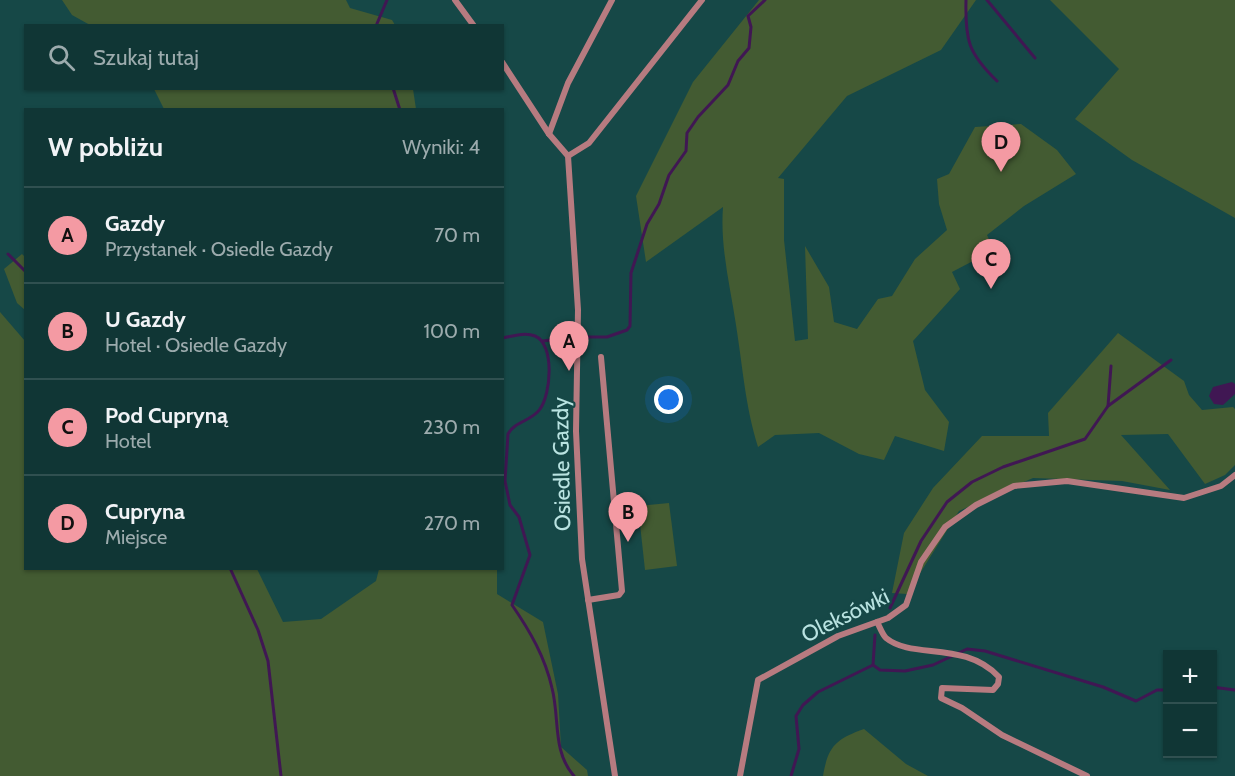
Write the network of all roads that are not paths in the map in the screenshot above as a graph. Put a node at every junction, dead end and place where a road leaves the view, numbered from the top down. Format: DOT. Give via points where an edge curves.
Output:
graph roads {
  1 [pos="455,0"];
  2 [pos="612,0"];
  3 [pos="702,0"];
  4 [pos="473,24"];
  5 [pos="504,65"];
  6 [pos="549,134"];
  7 [pos="568,156"];
  8 [pos="600,357"];
  9 [pos="1235,474"];
  10 [pos="588,600"];
  11 [pos="878,622"];
  12 [pos="615,776"];
  13 [pos="740,776"];
  14 [pos="1087,776"];
  1 -- 4 [label="street"];
  2 -- 6 [label="street" via="568,83"];
  3 -- 7 [label="street" via="589,143"];
  5 -- 6 [label="street"];
  6 -- 7 [label="street"];
  7 -- 10 [label="street, Osiedle Gazdy" via="578,310 576,431 582,559"];
  8 -- 10 [label="street" via="622,591 619,595"];
  9 -- 11 [label="street, Oleksówki" via="1221,486 1184,498 1067,481 1014,486 976,505 945,527 921,562 906,605"];
  10 -- 12 [label="street, Osiedle Gazdy"];
  11 -- 13 [label="street, Oleksówki" via="838,636 758,680"];
  11 -- 14 [label="street" via="884,636 897,645 952,652 992,669 999,677 993,690 942,688 941,698 1002,735"];
}
